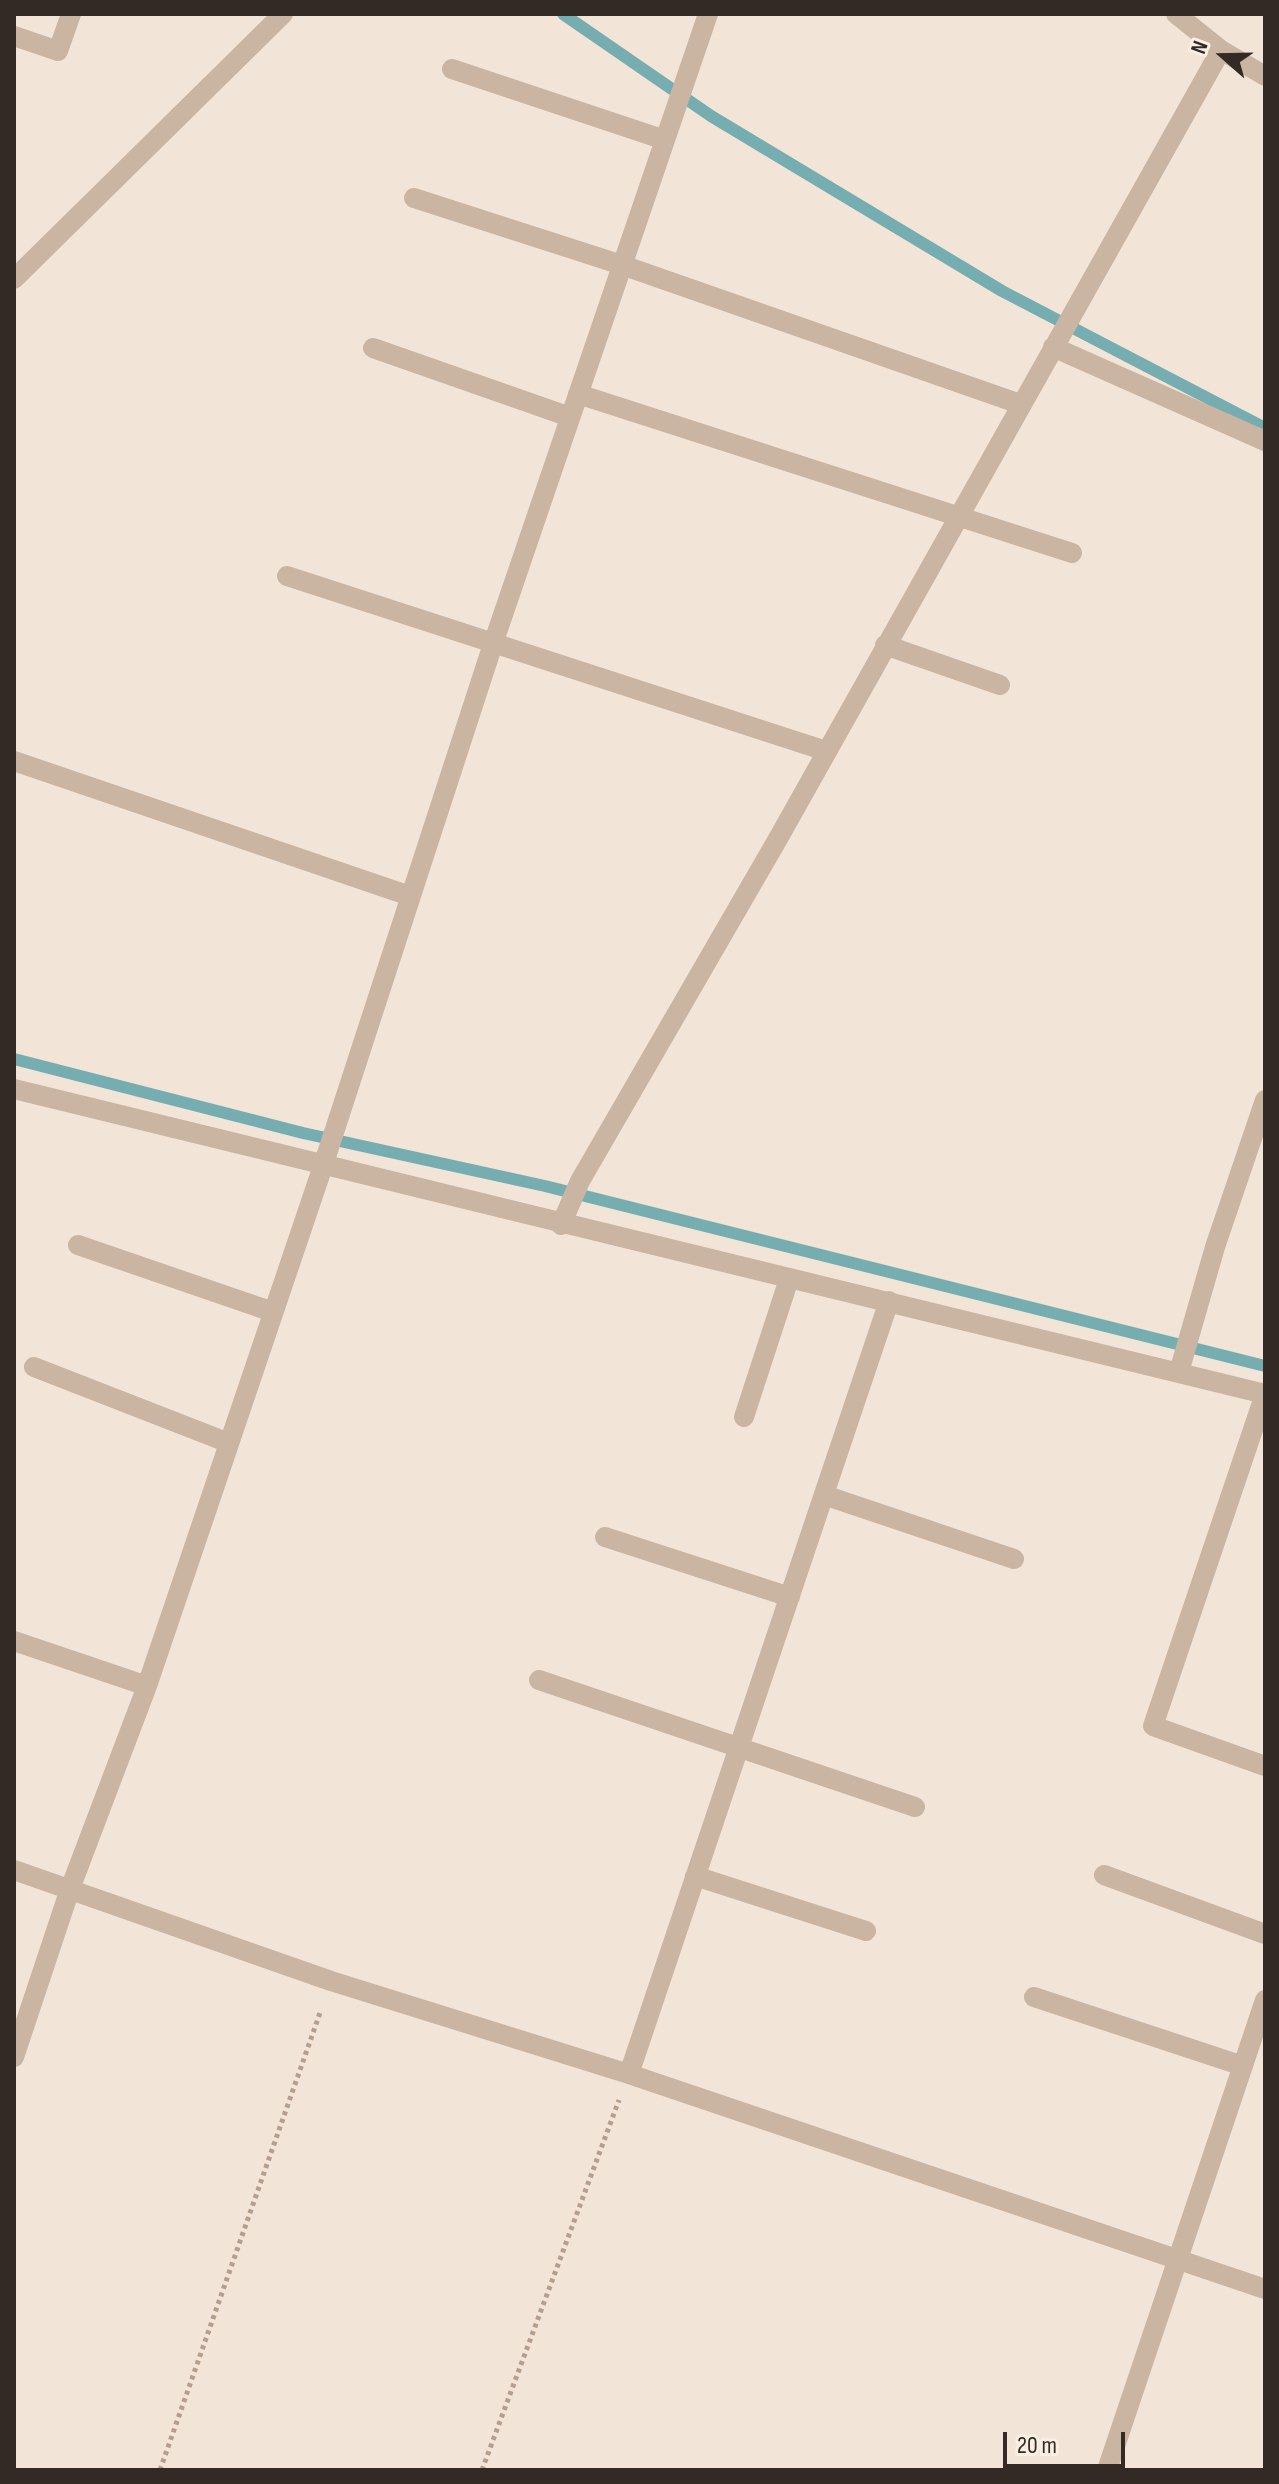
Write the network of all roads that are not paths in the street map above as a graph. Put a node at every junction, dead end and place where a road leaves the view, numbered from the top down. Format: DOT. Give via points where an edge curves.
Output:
graph roads {
  1 [pos="71,14"];
  2 [pos="283,14"];
  3 [pos="708,14"];
  4 [pos="1176,14"];
  5 [pos="14,36"];
  6 [pos="1221,50"];
  7 [pos="452,69"];
  8 [pos="1265,76"];
  9 [pos="665,140"];
  10 [pos="414,198"];
  11 [pos="622,265"];
  12 [pos="14,279"];
  13 [pos="1053,347"];
  14 [pos="373,348"];
  15 [pos="578,394"];
  16 [pos="1020,404"];
  17 [pos="570,417"];
  18 [pos="1265,441"];
  19 [pos="957,515"];
  20 [pos="1072,553"];
  21 [pos="287,576"];
  22 [pos="493,644"];
  23 [pos="885,645"];
  24 [pos="1000,685"];
  25 [pos="826,751"];
  26 [pos="14,761"];
  27 [pos="410,896"];
  28 [pos="14,1089"];
  29 [pos="1265,1100"];
  30 [pos="323,1166"];
  31 [pos="561,1225"];
  32 [pos="78,1245"];
  33 [pos="789,1279"];
  34 [pos="889,1301"];
  35 [pos="273,1312"];
  36 [pos="34,1367"];
  37 [pos="1179,1372"];
  38 [pos="1265,1394"];
  39 [pos="744,1417"];
  40 [pos="229,1443"];
  41 [pos="824,1495"];
  42 [pos="605,1537"];
  43 [pos="1014,1559"];
  44 [pos="790,1597"];
  45 [pos="14,1641"];
  46 [pos="539,1680"];
  47 [pos="147,1686"];
  48 [pos="738,1746"];
  49 [pos="1265,1766"];
  50 [pos="915,1807"];
  51 [pos="14,1870"];
  52 [pos="1104,1875"];
  53 [pos="695,1876"];
  54 [pos="70,1889"];
  55 [pos="866,1931"];
  56 [pos="1265,1934"];
  57 [pos="1034,1997"];
  58 [pos="1265,2000"];
  59 [pos="14,2057"];
  60 [pos="1243,2066"];
  61 [pos="629,2074"];
  62 [pos="1177,2259"];
  63 [pos="1265,2289"];
  64 [pos="1107,2470"];
  1 -- 5 [label="street" via="58,51"];
  2 -- 12 [label="street"];
  3 -- 9 [label="street"];
  4 -- 6 [label="street"];
  6 -- 8 [label="street"];
  6 -- 13 [label="street"];
  7 -- 9 [label="street"];
  9 -- 11 [label="street"];
  10 -- 11 [label="street"];
  11 -- 15 [label="street"];
  11 -- 16 [label="street"];
  13 -- 16 [label="street"];
  13 -- 18 [label="street"];
  14 -- 17 [label="street"];
  15 -- 17 [label="street"];
  15 -- 19 [label="street"];
  16 -- 19 [label="street"];
  17 -- 22 [label="street"];
  19 -- 20 [label="street"];
  19 -- 23 [label="street"];
  21 -- 22 [label="street"];
  22 -- 25 [label="street"];
  22 -- 27 [label="street"];
  23 -- 24 [label="street"];
  23 -- 25 [label="street"];
  25 -- 31 [label="street" via="580,1181"];
  26 -- 27 [label="street"];
  27 -- 30 [label="street"];
  28 -- 30 [label="street"];
  29 -- 37 [label="street"];
  30 -- 31 [label="street"];
  30 -- 35 [label="street"];
  31 -- 33 [label="street"];
  32 -- 35 [label="street"];
  33 -- 34 [label="street"];
  33 -- 39 [label="street"];
  34 -- 37 [label="street"];
  34 -- 41 [label="street"];
  35 -- 40 [label="street"];
  36 -- 40 [label="street"];
  37 -- 38 [label="street"];
  38 -- 49 [label="street" via="1153,1726"];
  40 -- 47 [label="street"];
  41 -- 43 [label="street"];
  41 -- 44 [label="street"];
  42 -- 44 [label="street"];
  44 -- 48 [label="street"];
  45 -- 47 [label="street"];
  46 -- 48 [label="street"];
  47 -- 54 [label="street"];
  48 -- 50 [label="street"];
  48 -- 53 [label="street"];
  51 -- 54 [label="street"];
  52 -- 56 [label="street"];
  53 -- 55 [label="street"];
  53 -- 61 [label="street"];
  54 -- 59 [label="street"];
  54 -- 61 [label="street" via="331,1981"];
  57 -- 60 [label="street"];
  58 -- 60 [label="street"];
  60 -- 62 [label="street"];
  61 -- 62 [label="street"];
  62 -- 63 [label="street"];
  62 -- 64 [label="street"];
}
